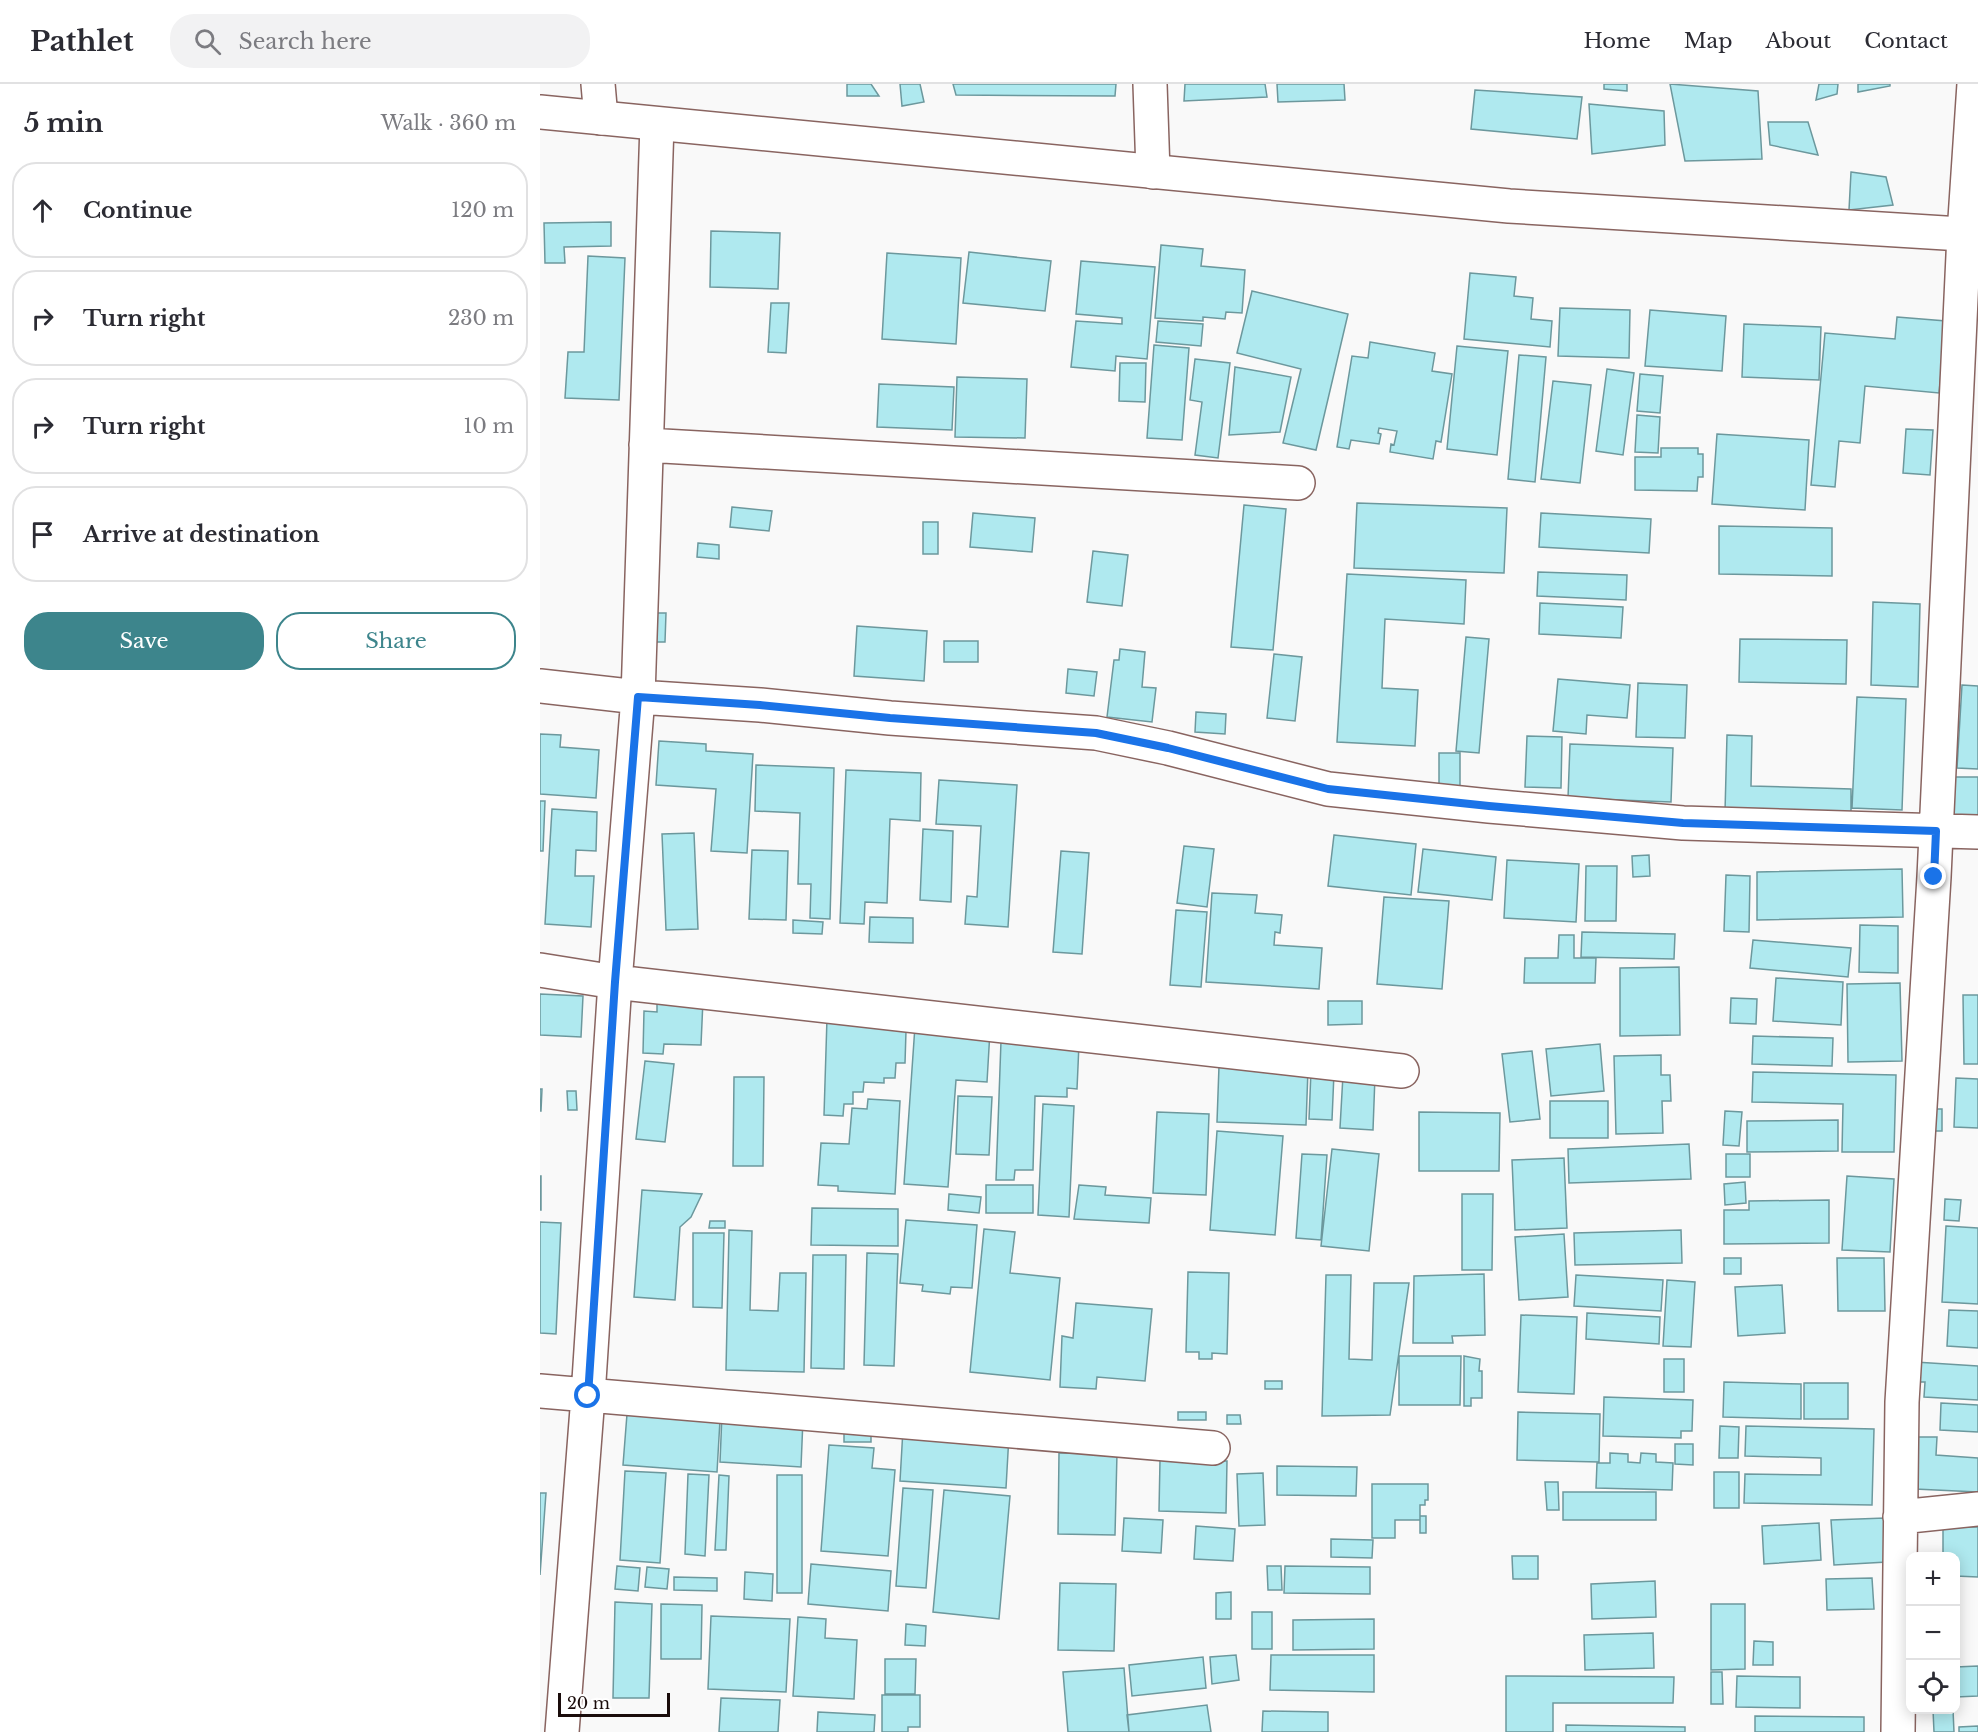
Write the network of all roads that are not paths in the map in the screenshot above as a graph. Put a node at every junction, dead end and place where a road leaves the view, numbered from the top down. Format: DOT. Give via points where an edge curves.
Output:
graph roads {
  1 [pos="598,84"];
  2 [pos="1150,84"];
  3 [pos="1974,84"];
  4 [pos="540,112"];
  5 [pos="601,118"];
  6 [pos="657,124"];
  7 [pos="1153,172"];
  8 [pos="1971,235"];
  9 [pos="646,445"];
  10 [pos="1298,483"];
  11 [pos="540,686"];
  12 [pos="638,697"];
  13 [pos="1936,831"];
  14 [pos="1978,832"];
  15 [pos="540,970"];
  16 [pos="615,982"];
  17 [pos="1401,1071"];
  18 [pos="540,1391"];
  19 [pos="588,1396"];
  20 [pos="1213,1449"];
  21 [pos="1978,1509"];
  22 [pos="1900,1517"];
  23 [pos="562,1732"];
  24 [pos="1898,1732"];
  1 -- 5 [label="street"];
  2 -- 7 [label="street"];
  3 -- 8 [label="street"];
  4 -- 5 [label="street"];
  5 -- 6 [label="street"];
  6 -- 7 [label="street"];
  6 -- 9 [label="street"];
  7 -- 8 [label="street" via="1509,206"];
  8 -- 13 [label="street"];
  9 -- 10 [label="street"];
  9 -- 12 [label="street"];
  11 -- 12 [label="street"];
  12 -- 13 [label="street" via="1096,733 1328,789 1489,806 1683,823"];
  12 -- 16 [label="street"];
  13 -- 14 [label="street"];
  13 -- 22 [label="street" via="1902,1402"];
  15 -- 16 [label="street"];
  16 -- 17 [label="street"];
  16 -- 19 [label="street"];
  18 -- 19 [label="street"];
  19 -- 20 [label="street"];
  19 -- 23 [label="street"];
  21 -- 22 [label="street"];
  22 -- 24 [label="street"];
}
